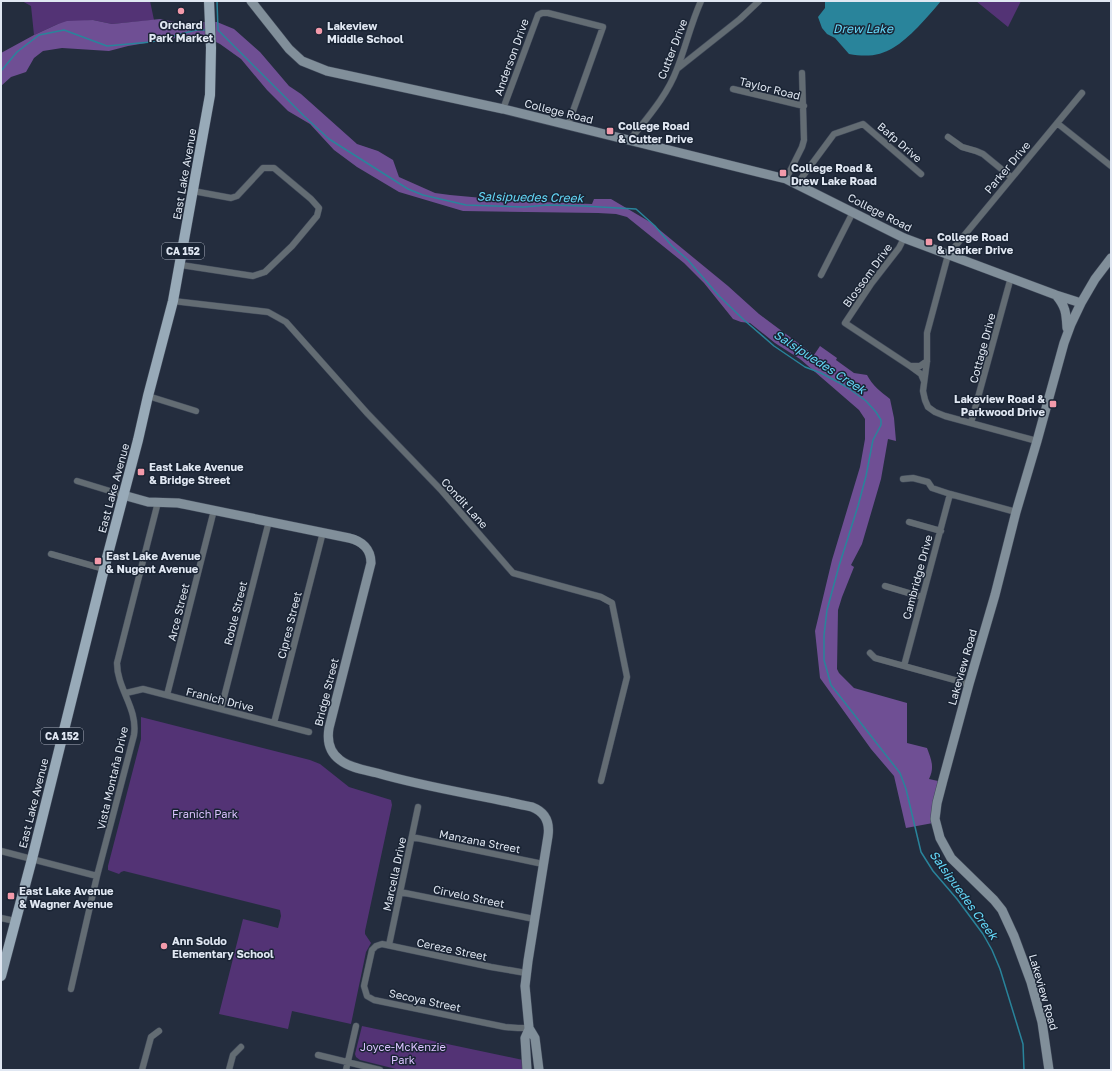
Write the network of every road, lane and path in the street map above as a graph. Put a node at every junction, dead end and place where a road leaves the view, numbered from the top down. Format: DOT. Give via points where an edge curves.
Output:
graph roads {
  1 [pos="208,1"];
  2 [pos="252,1"];
  3 [pos="701,1"];
  4 [pos="758,1"];
  5 [pos="677,69"];
  6 [pos="802,73"];
  7 [pos="733,89"];
  8 [pos="1082,93"];
  9 [pos="804,106"];
  10 [pos="503,109"];
  11 [pos="1057,123"];
  12 [pos="568,125"];
  13 [pos="948,137"];
  14 [pos="629,140"];
  15 [pos="1111,166"];
  16 [pos="921,174"];
  17 [pos="1011,177"];
  18 [pos="786,178"];
  19 [pos="797,184"];
  20 [pos="193,191"];
  21 [pos="853,212"];
  22 [pos="904,238"];
  23 [pos="948,255"];
  24 [pos="1111,258"];
  25 [pos="181,265"];
  26 [pos="821,275"];
  27 [pos="1011,277"];
  28 [pos="1056,295"];
  29 [pos="173,301"];
  30 [pos="1081,302"];
  31 [pos="1067,333"];
  32 [pos="927,361"];
  33 [pos="906,363"];
  34 [pos="924,381"];
  35 [pos="148,396"];
  36 [pos="196,411"];
  37 [pos="971,423"];
  38 [pos="1037,441"];
  39 [pos="903,479"];
  40 [pos="77,481"];
  41 [pos="950,494"];
  42 [pos="123,495"];
  43 [pos="158,502"];
  44 [pos="214,510"];
  45 [pos="1016,512"];
  46 [pos="269,521"];
  47 [pos="909,522"];
  48 [pos="941,531"];
  49 [pos="323,532"];
  50 [pos="51,554"];
  51 [pos="104,569"];
  52 [pos="885,586"];
  53 [pos="922,597"];
  54 [pos="870,653"];
  55 [pos="904,666"];
  56 [pos="969,684"];
  57 [pos="126,693"];
  58 [pos="167,695"];
  59 [pos="221,709"];
  60 [pos="274,723"];
  61 [pos="309,732"];
  62 [pos="601,781"];
  63 [pos="418,807"];
  64 [pos="412,837"];
  65 [pos="1,851"];
  66 [pos="32,859"];
  67 [pos="544,864"];
  68 [pos="97,876"];
  69 [pos="400,892"];
  70 [pos="1,918"];
  71 [pos="534,919"];
  72 [pos="15,921"];
  73 [pos="389,946"];
  74 [pos="374,948"];
  75 [pos="526,974"];
  76 [pos="1,976"];
  77 [pos="71,989"];
  78 [pos="356,1026"];
  79 [pos="529,1028"];
  80 [pos="159,1030"];
  81 [pos="241,1048"];
  82 [pos="318,1055"];
  83 [pos="348,1062"];
  84 [pos="142,1070"];
  85 [pos="229,1070"];
  86 [pos="346,1070"];
  87 [pos="380,1070"];
  88 [pos="527,1070"];
  89 [pos="539,1070"];
  90 [pos="1049,1070"];
  1 -- 20 [label="main road, East Lake Avenue / CA 152" via="210,95"];
  2 -- 10 [label="street, College Road" via="302,62 333,73"];
  3 -- 5 [label="street, Cutter Drive"];
  4 -- 5 [label="street" via="740,19"];
  5 -- 14 [label="street, Cutter Drive" via="663,96"];
  6 -- 9 [label="street"];
  7 -- 9 [label="street, Taylor Road"];
  8 -- 11 [label="street, Parker Drive"];
  9 -- 18 [label="street" via="804,140"];
  10 -- 12 [label="street, College Road"];
  10 -- 12 [label="street, Anderson Drive" via="538,15 548,13 603,27"];
  11 -- 15 [label="street"];
  11 -- 17 [label="street, Parker Drive"];
  12 -- 14 [label="street, College Road"];
  13 -- 17 [label="street" via="962,147 983,154"];
  14 -- 18 [label="street, College Road"];
  16 -- 19 [label="street, Bafp Drive" via="863,124 834,134"];
  17 -- 23 [label="street, Parker Drive"];
  18 -- 19 [label="street, College Road"];
  19 -- 21 [label="street, College Road"];
  20 -- 25 [label="main road, East Lake Avenue / CA 152"];
  20 -- 25 [label="street" via="231,198 237,196 263,168 274,168 319,208 317,216 292,246 265,272 253,276"];
  21 -- 22 [label="street, College Road"];
  21 -- 26 [label="street"];
  22 -- 23 [label="street, College Road"];
  22 -- 33 [label="street, Blossom Drive" via="845,323"];
  23 -- 27 [label="street, College Road"];
  23 -- 32 [label="street" via="927,333"];
  24 -- 30 [label="street, Lakeview Road"];
  25 -- 29 [label="main road, East Lake Avenue / CA 152"];
  27 -- 28 [label="street, College Road"];
  27 -- 37 [label="street, Cottage Drive"];
  28 -- 30 [label="street, College Road"];
  28 -- 31 [label="street" via="1065,310"];
  29 -- 35 [label="main road, East Lake Avenue / CA 152"];
  29 -- 62 [label="street, Condit Lane" via="268,312 286,322 367,413 441,490 513,573 602,597 612,603 627,677"];
  30 -- 31 [label="street, Lakeview Road"];
  31 -- 38 [label="street, Lakeview Road"];
  32 -- 33 [label="street" via="917,367"];
  32 -- 34 [label="street"];
  33 -- 34 [label="street" via="921,374"];
  34 -- 37 [label="street" via="925,400 932,410"];
  35 -- 36 [label="street"];
  35 -- 42 [label="main road, East Lake Avenue / CA 152"];
  37 -- 38 [label="street"];
  38 -- 45 [label="street, Lakeview Road"];
  39 -- 41 [label="street" via="913,478 928,482 932,488"];
  40 -- 42 [label="street"];
  41 -- 45 [label="street"];
  41 -- 48 [label="street, Cambridge Drive"];
  42 -- 43 [label="street, Bridge Street" via="142,501"];
  42 -- 51 [label="main road, East Lake Avenue / CA 152"];
  43 -- 44 [label="street, Bridge Street"];
  43 -- 57 [label="street, Vista Montaña Drive" via="118,659 118,672"];
  44 -- 46 [label="street, Bridge Street"];
  44 -- 58 [label="street, Arce Street"];
  45 -- 56 [label="street, Lakeview Road"];
  46 -- 49 [label="street, Bridge Street"];
  46 -- 59 [label="street, Roble Street"];
  47 -- 48 [label="street"];
  48 -- 53 [label="street, Cambridge Drive"];
  49 -- 60 [label="street, Cipres Street"];
  49 -- 67 [label="street, Bridge Street" via="361,542 371,560 329,728 329,746 333,754 347,765 380,774 535,808 544,815 548,825"];
  50 -- 51 [label="street"];
  51 -- 66 [label="main road, East Lake Avenue / CA 152"];
  52 -- 53 [label="street"];
  53 -- 55 [label="street, Cambridge Drive"];
  54 -- 55 [label="street" via="875,658"];
  55 -- 56 [label="street"];
  56 -- 90 [label="street, Lakeview Road" via="935,819 940,838 952,858 1002,910 1014,936 1042,1022"];
  57 -- 58 [label="street, Franich Drive" via="143,689"];
  57 -- 68 [label="street, Vista Montaña Drive" via="134,714 135,731"];
  58 -- 59 [label="street, Franich Drive"];
  59 -- 60 [label="street, Franich Drive"];
  60 -- 61 [label="street, Franich Drive"];
  63 -- 64 [label="street, Marcella Drive"];
  64 -- 67 [label="street, Manzana Street"];
  64 -- 69 [label="street, Marcella Drive"];
  65 -- 66 [label="street"];
  66 -- 68 [label="street"];
  66 -- 72 [label="main road, East Lake Avenue / CA 152"];
  67 -- 71 [label="street, Bridge Street"];
  68 -- 77 [label="street, Vista Montaña Drive"];
  69 -- 71 [label="street, Cirvelo Street"];
  69 -- 73 [label="street, Marcella Drive"];
  70 -- 72 [label="street"];
  71 -- 75 [label="street, Bridge Street"];
  72 -- 76 [label="main road, East Lake Avenue / CA 152"];
  73 -- 74 [label="street, Cereze Street" via="380,945"];
  73 -- 75 [label="street, Cereze Street"];
  74 -- 79 [label="street, Secoya Street" via="364,986 366,994 371,999 500,1026"];
  75 -- 79 [label="street, Bridge Street"];
  78 -- 83 [label="street"];
  79 -- 88 [label="street, Bridge Street" via="525,1038"];
  79 -- 89 [label="street, Bridge Street" via="535,1038"];
  80 -- 84 [label="street" via="151,1037"];
  81 -- 85 [label="street" via="233,1055"];
  82 -- 83 [label="street"];
  83 -- 86 [label="street"];
  83 -- 87 [label="street"];
}
